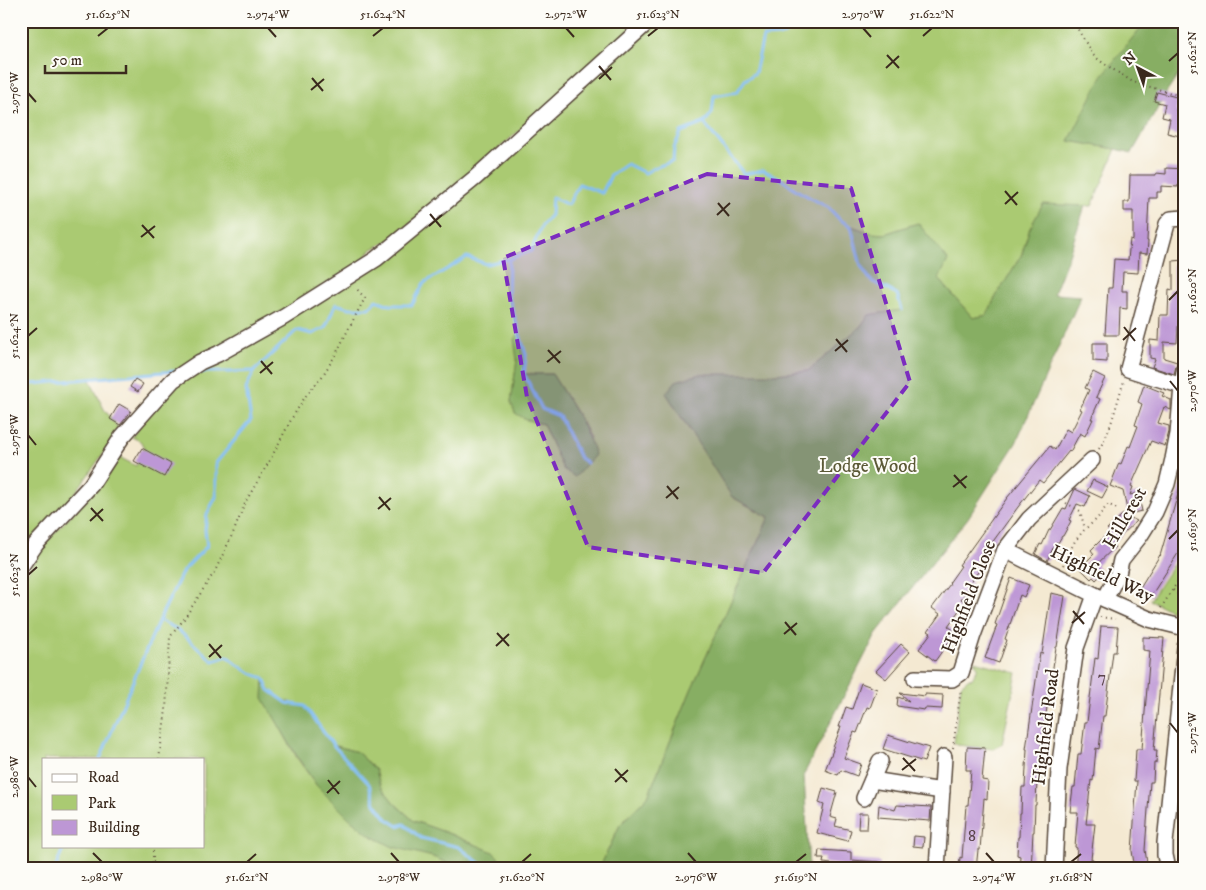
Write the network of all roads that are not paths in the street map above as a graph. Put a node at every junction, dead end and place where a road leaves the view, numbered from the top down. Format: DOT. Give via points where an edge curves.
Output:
graph roads {
  1 [pos="650,21"];
  2 [pos="1185,218"];
  3 [pos="1185,367"];
  4 [pos="1182,386"];
  5 [pos="1092,460"];
  6 [pos="1005,550"];
  7 [pos="21,566"];
  8 [pos="1100,597"];
  9 [pos="1185,628"];
  10 [pos="1185,647"];
  11 [pos="915,678"];
  12 [pos="944,757"];
  13 [pos="880,761"];
  14 [pos="872,780"];
  15 [pos="942,790"];
  16 [pos="864,798"];
  17 [pos="937,869"];
  18 [pos="1054,869"];
  19 [pos="1168,869"];
  1 -- 7 [label="street" via="475,178 376,259 284,317 173,380 122,437 91,485 36,544"];
  2 -- 4 [label="street" via="1171,219 1167,224 1128,369"];
  3 -- 4 [label="street, Hillcrest"];
  4 -- 8 [label="street, Hillcrest" via="1178,434 1167,484 1155,512 1121,560 1118,574"];
  5 -- 6 [label="street, Highfield Close" via="1029,519"];
  6 -- 8 [label="street, Highfield Way"];
  6 -- 11 [label="street, Highfield Close" via="961,673 952,679"];
  8 -- 9 [label="street, Highfield Way" via="1149,619"];
  8 -- 18 [label="street, Highfield Road" via="1076,648 1059,769"];
  10 -- 19 [label="street" via="1165,843"];
  12 -- 15 [label="street"];
  13 -- 14 [label="street"];
  14 -- 15 [label="street"];
  14 -- 16 [label="street"];
  15 -- 17 [label="street"];
}
